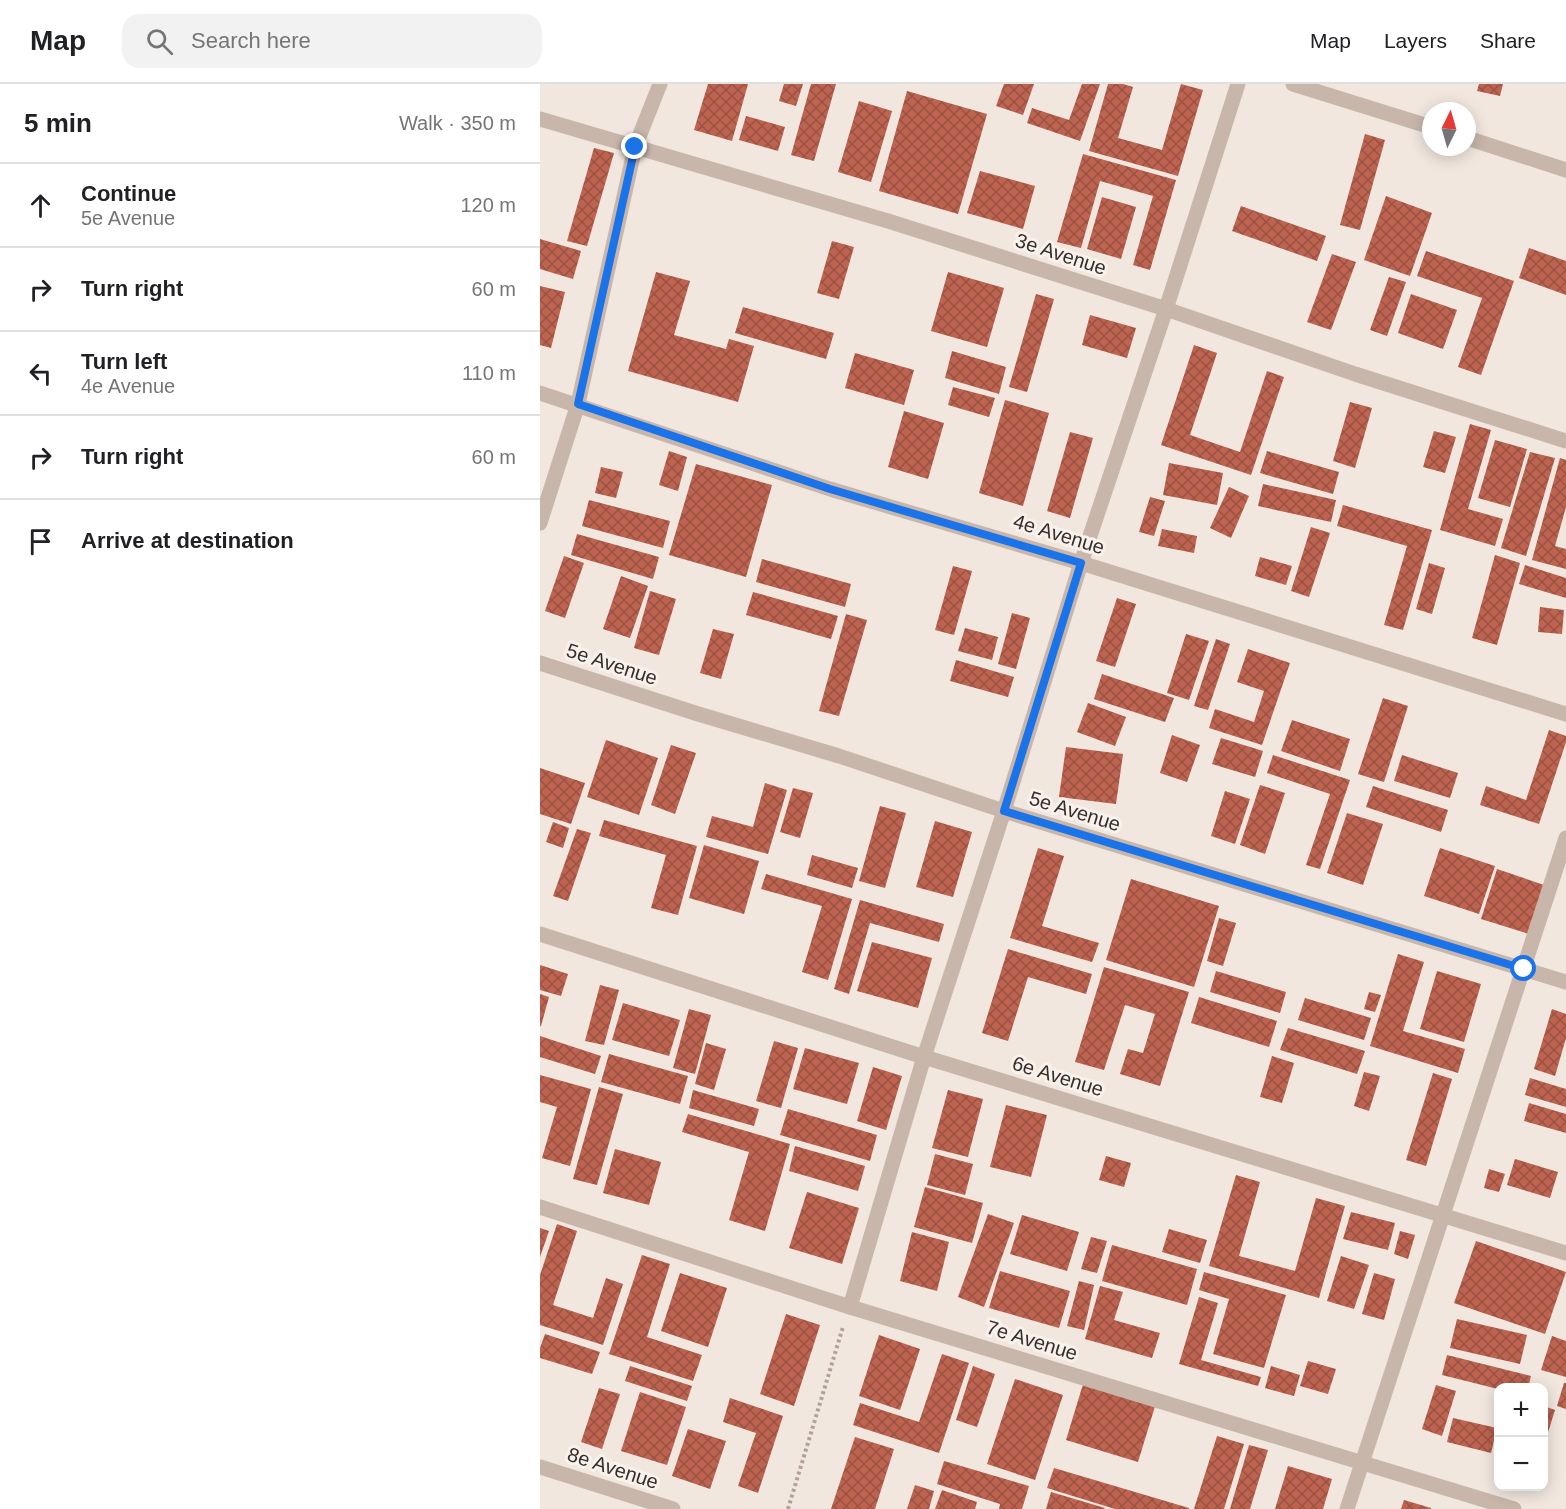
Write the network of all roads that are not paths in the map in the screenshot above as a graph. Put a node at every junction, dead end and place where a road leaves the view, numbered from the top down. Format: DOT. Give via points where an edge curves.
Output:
graph roads {
  1 [pos="660,84"];
  2 [pos="1238,84"];
  3 [pos="1293,84"];
  4 [pos="540,120"];
  5 [pos="1422,124"];
  6 [pos="1476,141"];
  7 [pos="635,147"];
  8 [pos="1566,170"];
  9 [pos="1166,309"];
  10 [pos="540,393"];
  11 [pos="578,404"];
  12 [pos="1566,441"];
  13 [pos="540,523"];
  14 [pos="1081,563"];
  15 [pos="540,663"];
  16 [pos="1566,714"];
  17 [pos="1004,811"];
  18 [pos="1566,838"];
  19 [pos="540,934"];
  20 [pos="1524,969"];
  21 [pos="1566,982"];
  22 [pos="924,1057"];
  23 [pos="540,1207"];
  24 [pos="1444,1215"];
  25 [pos="1566,1253"];
  26 [pos="850,1307"];
  27 [pos="1363,1463"];
  28 [pos="540,1467"];
  29 [pos="673,1509"];
  30 [pos="1347,1509"];
  31 [pos="1514,1509"];
  1 -- 7 [label="street"];
  2 -- 9 [label="street"];
  3 -- 5 [label="street"];
  4 -- 7 [label="street, 3e Avenue"];
  6 -- 8 [label="street"];
  7 -- 9 [label="street, 3e Avenue" via="888,221"];
  7 -- 11 [label="street"];
  9 -- 12 [label="street, 3e Avenue"];
  9 -- 14 [label="street"];
  10 -- 11 [label="street, 4e Avenue"];
  11 -- 13 [label="street"];
  11 -- 14 [label="street, 4e Avenue" via="830,489"];
  14 -- 16 [label="street, 4e Avenue"];
  14 -- 17 [label="street"];
  15 -- 17 [label="street, 5e Avenue"];
  17 -- 20 [label="street, 5e Avenue"];
  17 -- 22 [label="street"];
  18 -- 20 [label="street"];
  19 -- 22 [label="street, 6e Avenue"];
  20 -- 21 [label="street, 5e Avenue"];
  20 -- 24 [label="street"];
  22 -- 24 [label="street, 6e Avenue"];
  22 -- 26 [label="street"];
  23 -- 26 [label="street, 7e Avenue"];
  24 -- 25 [label="street, 6e Avenue"];
  24 -- 27 [label="street"];
  26 -- 27 [label="street, 7e Avenue"];
  27 -- 30 [label="street"];
  27 -- 31 [label="street, 7e Avenue"];
  28 -- 29 [label="street, 8e Avenue"];
}
